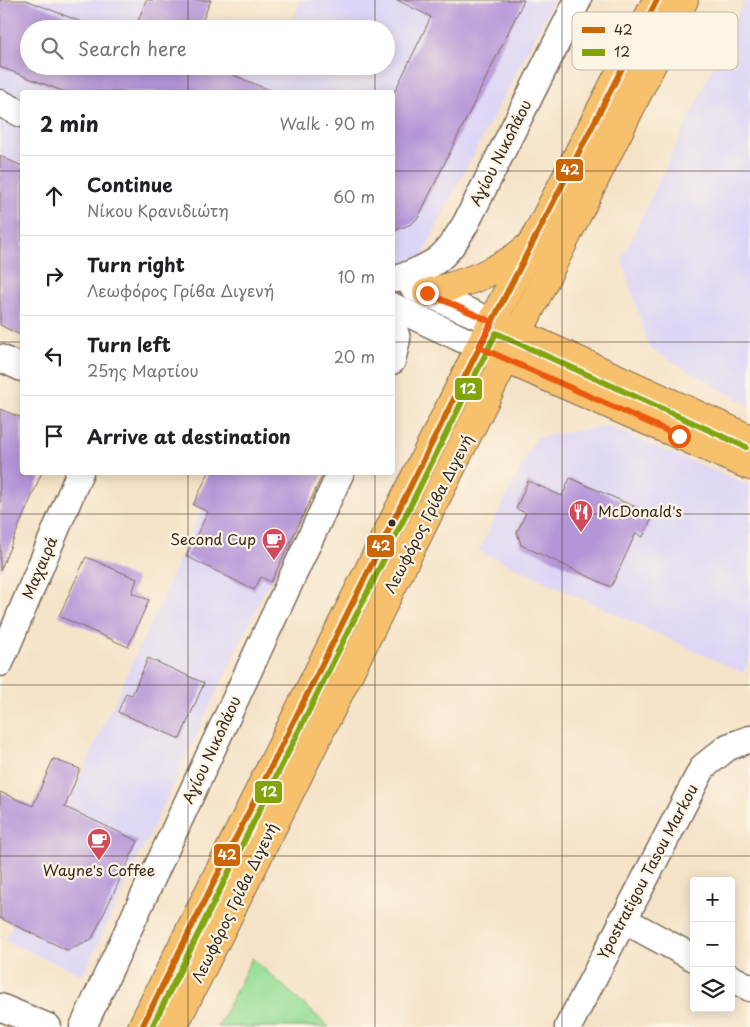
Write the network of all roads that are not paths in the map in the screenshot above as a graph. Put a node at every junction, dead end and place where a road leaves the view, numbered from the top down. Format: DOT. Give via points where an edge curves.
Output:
graph roads {
  1 [pos="578,0"];
  2 [pos="657,0"];
  3 [pos="684,0"];
  4 [pos="651,12"];
  5 [pos="678,12"];
  6 [pos="621,70"];
  7 [pos="649,70"];
  8 [pos="0,103"];
  9 [pos="20,113"];
  10 [pos="530,245"];
  11 [pos="395,278"];
  12 [pos="427,293"];
  13 [pos="395,307"];
  14 [pos="492,322"];
  15 [pos="395,331"];
  16 [pos="519,334"];
  17 [pos="395,347"];
  18 [pos="479,347"];
  19 [pos="0,358"];
  20 [pos="506,359"];
  21 [pos="20,367"];
  22 [pos="750,439"];
  23 [pos="750,466"];
  24 [pos="79,475"];
  25 [pos="340,475"];
  26 [pos="0,663"];
  27 [pos="750,739"];
  28 [pos="622,920"];
  29 [pos="690,956"];
  30 [pos="735,980"];
  31 [pos="750,988"];
  32 [pos="0,1007"];
  33 [pos="48,1027"];
  34 [pos="82,1027"];
  35 [pos="142,1027"];
  36 [pos="173,1027"];
  37 [pos="568,1027"];
  1 -- 11 [label="street, Αγίου Νικολάου" via="454,244 427,268"];
  2 -- 4 [label="main road, Λεωφόρος Γρίβα Διγενή"];
  3 -- 5 [label="main road, Λεωφόρος Γρίβα Διγενή"];
  6 -- 10 [label="main road, Λεωφόρος Γρίβα Διγενή"];
  7 -- 16 [label="main road, Λεωφόρος Γρίβα Διγενή"];
  8 -- 9 [label="street"];
  10 -- 12 [label="main road" via="513,259 476,279"];
  10 -- 14 [label="main road, Λεωφόρος Γρίβα Διγενή"];
  11 -- 12 [label="street"];
  12 -- 14 [label="street"];
  13 -- 18 [label="street"];
  14 -- 16 [label="main road"];
  14 -- 18 [label="main road, Λεωφόρος Γρίβα Διγενή"];
  15 -- 17 [label="street"];
  16 -- 20 [label="main road, Λεωφόρος Γρίβα Διγενή"];
  16 -- 22 [label="main road"];
  18 -- 20 [label="main road"];
  18 -- 35 [label="main road, Λεωφόρος Γρίβα Διγενή"];
  19 -- 21 [label="street"];
  20 -- 23 [label="main road"];
  20 -- 36 [label="main road, Λεωφόρος Γρίβα Διγενή"];
  24 -- 26 [label="street, Μαχαιρά"];
  25 -- 34 [label="street, Αγίου Νικολάου"];
  27 -- 28 [label="street, Ypostratigou Tasou Markou" via="728,747 703,768"];
  28 -- 29 [label="street"];
  28 -- 37 [label="street, Ypostratigou Tasou Markou"];
  30 -- 31 [label="street"];
  32 -- 33 [label="street"];
}
